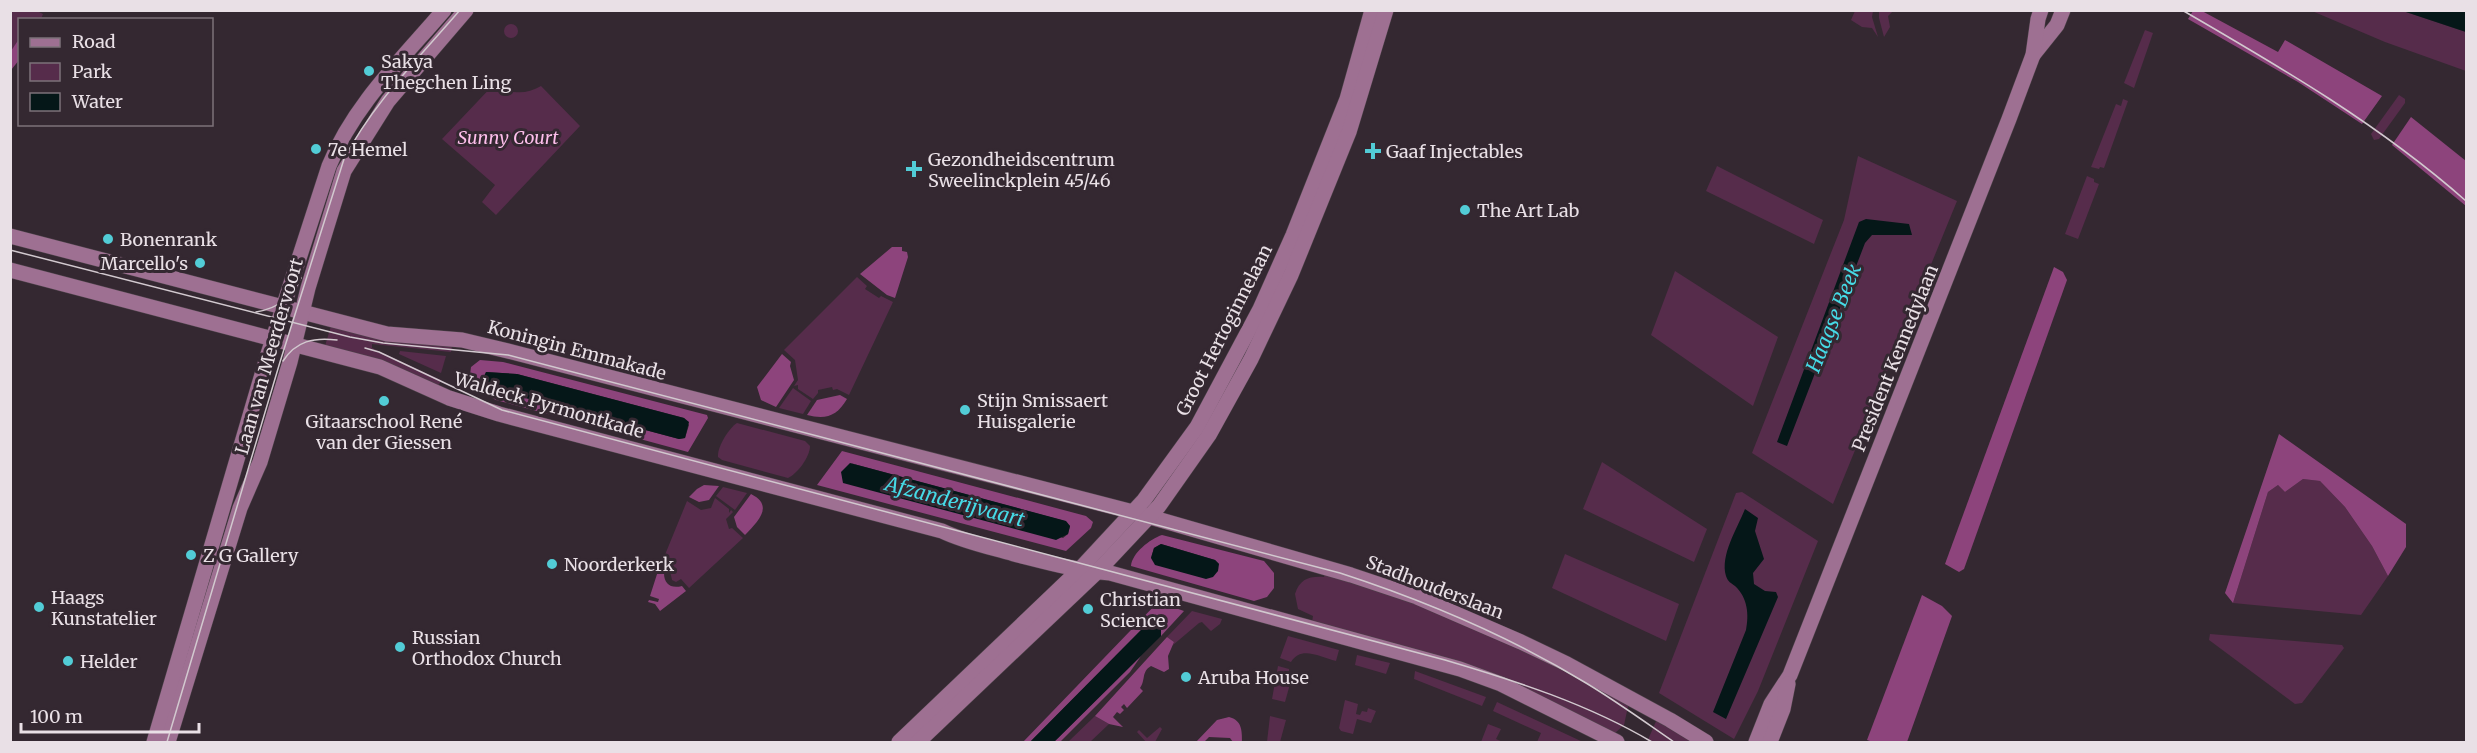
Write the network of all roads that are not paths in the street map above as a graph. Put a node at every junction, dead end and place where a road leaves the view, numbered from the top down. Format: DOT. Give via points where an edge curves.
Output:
graph roads {
  1 [pos="444,10"];
  2 [pos="466,10"];
  3 [pos="1372,10"];
  4 [pos="1386,10"];
  5 [pos="2041,10"];
  6 [pos="2063,10"];
  7 [pos="2033,55"];
  8 [pos="10,236"];
  9 [pos="10,270"];
  10 [pos="282,308"];
  11 [pos="302,313"];
  12 [pos="273,340"];
  13 [pos="293,345"];
  14 [pos="1133,512"];
  15 [pos="1149,517"];
  16 [pos="1079,570"];
  17 [pos="1097,572"];
  18 [pos="1790,675"];
  19 [pos="154,742"];
  20 [pos="168,742"];
  21 [pos="899,742"];
  22 [pos="918,742"];
  23 [pos="1617,742"];
  24 [pos="1706,742"];
  25 [pos="1756,742"];
  26 [pos="1770,742"];
  1 -- 10 [label="main road, Laan van Meerdervoort" via="374,91 342,137"];
  2 -- 11 [label="main road, Laan van Meerdervoort" via="388,101 344,171"];
  3 -- 14 [label="main road, Groot Hertoginnelaan" via="1347,99 1260,309 1197,427"];
  4 -- 15 [label="main road, Groot Hertoginnelaan" via="1360,101 1291,275 1209,435"];
  5 -- 7 [label="main road, President Kennedylaan"];
  6 -- 7 [label="main road, President Kennedylaan" via="2056,26"];
  7 -- 18 [label="main road, President Kennedylaan"];
  8 -- 10 [label="main road, Koningin Emmakade"];
  9 -- 12 [label="main road, Waldeck Pyrmontkade"];
  10 -- 11 [label="main road, Koningin Emmakade"];
  10 -- 12 [label="main road, Laan van Meerdervoort"];
  11 -- 13 [label="main road, Laan van Meerdervoort"];
  11 -- 14 [label="main road, Koningin Emmakade" via="387,334 462,340"];
  12 -- 13 [label="main road, Waldeck Pyrmontkade"];
  12 -- 19 [label="main road, Laan van Meerdervoort"];
  13 -- 16 [label="main road, Waldeck Pyrmontkade" via="380,367 449,398 499,414"];
  13 -- 20 [label="main road, Laan van Meerdervoort" via="260,462 240,508"];
  14 -- 15 [label="main road, Stadhouderslaan"];
  14 -- 16 [label="main road, Groot Hertoginnelaan"];
  15 -- 17 [label="main road, Groot Hertoginnelaan"];
  15 -- 24 [label="main road, Stadhouderslaan" via="1417,597 1567,664"];
  16 -- 17 [label="main road"];
  16 -- 21 [label="main road, Groot Hertoginnelaan"];
  17 -- 22 [label="main road, Groot Hertoginnelaan"];
  17 -- 23 [label="main road" via="1139,580 1460,669 1501,684"];
  18 -- 25 [label="main road, President Kennedylaan" via="1771,704"];
  18 -- 26 [label="main road, President Kennedylaan" via="1783,710"];
}
